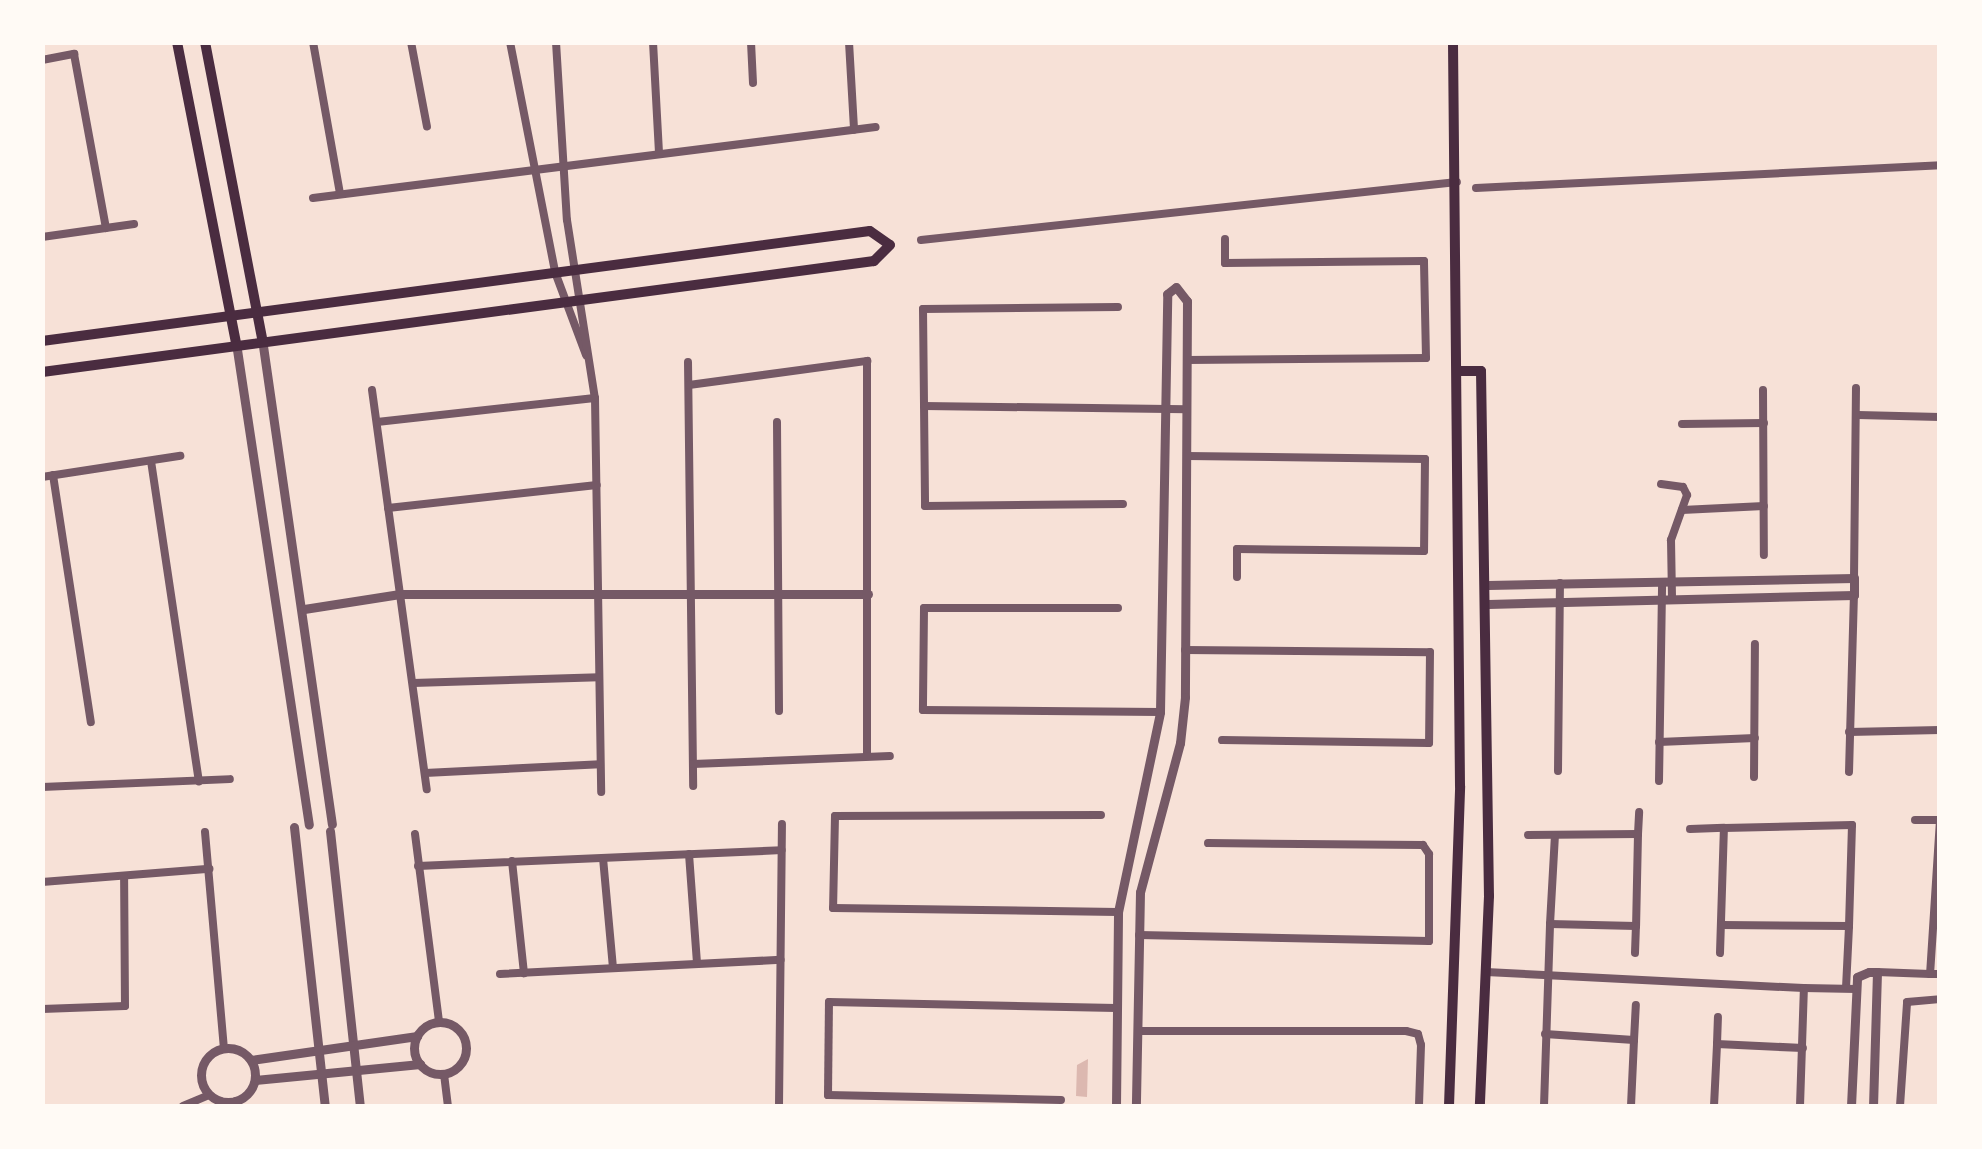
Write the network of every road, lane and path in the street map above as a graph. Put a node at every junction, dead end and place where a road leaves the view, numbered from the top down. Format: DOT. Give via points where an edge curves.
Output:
graph roads {
  1 [pos="178,42"];
  2 [pos="206,42"];
  3 [pos="312,42"];
  4 [pos="411,42"];
  5 [pos="510,42"];
  6 [pos="556,42"];
  7 [pos="653,42"];
  8 [pos="751,42"];
  9 [pos="849,42"];
  10 [pos="1453,42"];
  11 [pos="42,60"];
  12 [pos="752,83"];
  13 [pos="876,127"];
  14 [pos="427,128"];
  15 [pos="854,130"];
  16 [pos="659,154"];
  17 [pos="1940,165"];
  18 [pos="563,166"];
  19 [pos="534,170"];
  20 [pos="1456,182"];
  21 [pos="1476,188"];
  22 [pos="340,194"];
  23 [pos="312,198"];
  24 [pos="134,224"];
  25 [pos="106,228"];
  26 [pos="42,237"];
  27 [pos="921,240"];
  28 [pos="1225,240"];
  29 [pos="573,270"];
  30 [pos="555,272"];
  31 [pos="579,298"];
  32 [pos="564,299"];
  33 [pos="1118,307"];
  34 [pos="256,310"];
  35 [pos="229,313"];
  36 [pos="262,339"];
  37 [pos="42,341"];
  38 [pos="236,343"];
  39 [pos="588,359"];
  40 [pos="1188,360"];
  41 [pos="688,362"];
  42 [pos="1458,371"];
  43 [pos="42,372"];
  44 [pos="688,385"];
  45 [pos="1856,388"];
  46 [pos="372,390"];
  47 [pos="1763,390"];
  48 [pos="596,398"];
  49 [pos="924,406"];
  50 [pos="1166,408"];
  51 [pos="1186,409"];
  52 [pos="1858,415"];
  53 [pos="1940,417"];
  54 [pos="376,422"];
  55 [pos="777,422"];
  56 [pos="1764,423"];
  57 [pos="1682,424"];
  58 [pos="180,456"];
  59 [pos="1187,456"];
  60 [pos="151,460"];
  61 [pos="48,476"];
  62 [pos="1661,484"];
  63 [pos="596,485"];
  64 [pos="1123,504"];
  65 [pos="1764,506"];
  66 [pos="388,508"];
  67 [pos="1682,510"];
  68 [pos="1764,555"];
  69 [pos="1237,577"];
  70 [pos="1854,578"];
  71 [pos="1560,583"];
  72 [pos="1488,584"];
  73 [pos="1667,584"];
  74 [pos="691,590"];
  75 [pos="780,592"];
  76 [pos="1163,592"];
  77 [pos="598,593"];
  78 [pos="1184,593"];
  79 [pos="400,594"];
  80 [pos="868,594"];
  81 [pos="1854,595"];
  82 [pos="1561,600"];
  83 [pos="1667,600"];
  84 [pos="1488,604"];
  85 [pos="1118,608"];
  86 [pos="304,609"];
  87 [pos="1755,644"];
  88 [pos="1185,650"];
  89 [pos="599,677"];
  90 [pos="412,684"];
  91 [pos="779,711"];
  92 [pos="1160,712"];
  93 [pos="91,722"];
  94 [pos="1940,730"];
  95 [pos="1849,732"];
  96 [pos="1755,738"];
  97 [pos="1222,740"];
  98 [pos="1659,742"];
  99 [pos="322,748"];
  100 [pos="298,752"];
  101 [pos="867,756"];
  102 [pos="890,756"];
  103 [pos="600,764"];
  104 [pos="693,764"];
  105 [pos="1558,771"];
  106 [pos="1849,772"];
  107 [pos="425,773"];
  108 [pos="1754,777"];
  109 [pos="1150,778"];
  110 [pos="198,780"];
  111 [pos="230,780"];
  112 [pos="1659,781"];
  113 [pos="42,786"];
  114 [pos="694,786"];
  115 [pos="1169,786"];
  116 [pos="427,789"];
  117 [pos="601,792"];
  118 [pos="1853,810"];
  119 [pos="1639,812"];
  120 [pos="1101,815"];
  121 [pos="1914,820"];
  122 [pos="1938,820"];
  123 [pos="782,824"];
  124 [pos="309,825"];
  125 [pos="1852,825"];
  126 [pos="294,827"];
  127 [pos="1690,828"];
  128 [pos="1724,828"];
  129 [pos="205,832"];
  130 [pos="415,834"];
  131 [pos="1638,834"];
  132 [pos="1528,835"];
  133 [pos="1555,835"];
  134 [pos="1208,842"];
  135 [pos="782,850"];
  136 [pos="690,854"];
  137 [pos="603,858"];
  138 [pos="512,862"];
  139 [pos="418,866"];
  140 [pos="209,869"];
  141 [pos="124,876"];
  142 [pos="42,882"];
  143 [pos="1118,912"];
  144 [pos="1550,924"];
  145 [pos="1722,925"];
  146 [pos="1636,926"];
  147 [pos="1849,926"];
  148 [pos="1139,935"];
  149 [pos="1635,953"];
  150 [pos="1720,953"];
  151 [pos="780,960"];
  152 [pos="697,964"];
  153 [pos="613,968"];
  154 [pos="1117,968"];
  155 [pos="1138,969"];
  156 [pos="1486,972"];
  157 [pos="1877,972"];
  158 [pos="524,973"];
  159 [pos="500,974"];
  160 [pos="1546,974"];
  161 [pos="1935,974"];
  162 [pos="1804,988"];
  163 [pos="1851,989"];
  164 [pos="1940,999"];
  165 [pos="1636,1005"];
  166 [pos="1116,1008"];
  167 [pos="42,1009"];
  168 [pos="1718,1017"];
  169 [pos="439,1022"];
  170 [pos="1140,1031"];
  171 [pos="1546,1034"];
  172 [pos="417,1036"];
  173 [pos="1634,1040"];
  174 [pos="1717,1044"];
  175 [pos="353,1045"];
  176 [pos="224,1048"];
  177 [pos="1802,1048"];
  178 [pos="319,1050"];
  179 [pos="251,1060"];
  180 [pos="420,1064"];
  181 [pos="356,1070"];
  182 [pos="322,1074"];
  183 [pos="444,1074"];
  184 [pos="255,1080"];
  185 [pos="209,1094"];
  186 [pos="1061,1100"];
  187 [pos="220,1104"];
  188 [pos="237,1104"];
  189 [pos="183,1106"];
  190 [pos="325,1106"];
  191 [pos="360,1106"];
  192 [pos="448,1106"];
  193 [pos="778,1106"];
  194 [pos="1116,1106"];
  195 [pos="1136,1106"];
  196 [pos="1419,1106"];
  197 [pos="1450,1106"];
  198 [pos="1480,1106"];
  199 [pos="1544,1106"];
  200 [pos="1631,1106"];
  201 [pos="1714,1106"];
  202 [pos="1800,1106"];
  203 [pos="1851,1106"];
  204 [pos="1873,1106"];
  205 [pos="1900,1106"];
  1 -- 35 [label="main road"];
  2 -- 34 [label="main road"];
  3 -- 22 [label="street"];
  4 -- 14 [label="street"];
  5 -- 19 [label="street"];
  6 -- 18 [label="street"];
  7 -- 16 [label="street"];
  8 -- 12 [label="street"];
  9 -- 15 [label="street"];
  10 -- 20 [label="main road"];
  11 -- 25 [label="street" via="74,54"];
  13 -- 15 [label="street"];
  15 -- 16 [label="street"];
  16 -- 18 [label="street"];
  17 -- 21 [label="street"];
  18 -- 19 [label="street"];
  18 -- 29 [label="street"];
  19 -- 22 [label="street"];
  19 -- 30 [label="street"];
  20 -- 27 [label="street"];
  20 -- 42 [label="main road"];
  22 -- 23 [label="street"];
  24 -- 25 [label="street"];
  25 -- 26 [label="street"];
  28 -- 40 [label="street" via="1226,262 1424,261 1426,358"];
  29 -- 30 [label="main road"];
  29 -- 31 [label="street"];
  29 -- 31 [label="main road" via="870,231 890,246 874,261"];
  30 -- 32 [label="street"];
  30 -- 34 [label="main road"];
  31 -- 32 [label="main road"];
  31 -- 39 [label="street"];
  32 -- 36 [label="main road"];
  32 -- 39 [label="street"];
  33 -- 49 [label="street" via="923,308"];
  34 -- 35 [label="main road"];
  34 -- 36 [label="main road"];
  35 -- 37 [label="main road"];
  35 -- 38 [label="main road"];
  36 -- 38 [label="main road"];
  36 -- 86 [label="street"];
  38 -- 43 [label="main road"];
  38 -- 100 [label="street"];
  39 -- 48 [label="street"];
  40 -- 50 [label="street" via="1187,301 1176,287 1167,294"];
  40 -- 51 [label="street"];
  41 -- 44 [label="street"];
  42 -- 72 [label="main road" via="1482,371"];
  42 -- 197 [label="main road" via="1460,786"];
  44 -- 74 [label="street"];
  44 -- 80 [label="street" via="866,361"];
  45 -- 52 [label="street"];
  46 -- 54 [label="street"];
  47 -- 56 [label="street"];
  48 -- 54 [label="street"];
  48 -- 63 [label="street"];
  49 -- 50 [label="street"];
  49 -- 64 [label="street" via="925,506"];
  50 -- 51 [label="street"];
  50 -- 76 [label="street"];
  51 -- 59 [label="street"];
  52 -- 53 [label="street"];
  52 -- 70 [label="street"];
  54 -- 66 [label="street"];
  55 -- 75 [label="street"];
  56 -- 57 [label="street"];
  56 -- 65 [label="street"];
  58 -- 60 [label="street"];
  59 -- 69 [label="street" via="1425,458 1424,550 1237,549"];
  59 -- 78 [label="street"];
  60 -- 61 [label="street"];
  60 -- 110 [label="street"];
  61 -- 93 [label="street"];
  62 -- 67 [label="street" via="1684,487"];
  63 -- 66 [label="street"];
  63 -- 77 [label="street"];
  65 -- 67 [label="street"];
  65 -- 68 [label="street"];
  66 -- 79 [label="street"];
  67 -- 73 [label="street"];
  70 -- 73 [label="street"];
  70 -- 81 [label="street"];
  71 -- 72 [label="street"];
  71 -- 73 [label="street"];
  71 -- 82 [label="street"];
  72 -- 84 [label="main road"];
  73 -- 83 [label="street"];
  74 -- 75 [label="street"];
  74 -- 77 [label="street"];
  74 -- 104 [label="street"];
  75 -- 80 [label="street"];
  75 -- 91 [label="street"];
  76 -- 78 [label="street"];
  76 -- 92 [label="street"];
  77 -- 79 [label="street"];
  77 -- 89 [label="street"];
  78 -- 88 [label="street"];
  79 -- 86 [label="street"];
  79 -- 90 [label="street"];
  80 -- 101 [label="street"];
  81 -- 83 [label="street"];
  81 -- 95 [label="street"];
  82 -- 83 [label="street"];
  82 -- 84 [label="street"];
  82 -- 105 [label="street"];
  83 -- 98 [label="street"];
  84 -- 156 [label="main road"];
  85 -- 92 [label="street" via="924,608 923,710"];
  86 -- 99 [label="street"];
  87 -- 96 [label="street"];
  88 -- 97 [label="street" via="1430,652 1429,742"];
  88 -- 115 [label="street" via="1180,743"];
  89 -- 90 [label="street"];
  89 -- 103 [label="street"];
  90 -- 107 [label="street"];
  92 -- 109 [label="street"];
  94 -- 95 [label="street"];
  95 -- 106 [label="street"];
  96 -- 98 [label="street"];
  96 -- 108 [label="street"];
  98 -- 112 [label="street"];
  99 -- 100 [label="street"];
  99 -- 175 [label="street"];
  100 -- 124 [label="street"];
  101 -- 102 [label="street"];
  101 -- 104 [label="street"];
  103 -- 107 [label="street"];
  103 -- 117 [label="street"];
  104 -- 114 [label="street"];
  107 -- 116 [label="street"];
  109 -- 115 [label="street"];
  109 -- 143 [label="street" via="1130,836"];
  110 -- 111 [label="street"];
  110 -- 113 [label="street"];
  115 -- 148 [label="street" via="1146,854"];
  118 -- 125 [label="street"];
  119 -- 131 [label="street"];
  120 -- 143 [label="street" via="835,816 833,908"];
  121 -- 122 [label="street"];
  122 -- 161 [label="street"];
  123 -- 135 [label="street"];
  125 -- 128 [label="street"];
  125 -- 147 [label="street"];
  126 -- 178 [label="street"];
  127 -- 128 [label="street"];
  128 -- 145 [label="street"];
  129 -- 140 [label="street"];
  130 -- 139 [label="street"];
  131 -- 133 [label="street"];
  131 -- 146 [label="street"];
  132 -- 133 [label="street"];
  133 -- 144 [label="street"];
  134 -- 148 [label="street" via="1422,845 1429,854 1429,941"];
  135 -- 136 [label="street"];
  135 -- 151 [label="street"];
  136 -- 137 [label="street"];
  136 -- 152 [label="street"];
  137 -- 138 [label="street"];
  137 -- 153 [label="street"];
  138 -- 139 [label="street"];
  138 -- 158 [label="street"];
  139 -- 169 [label="street"];
  140 -- 141 [label="street"];
  140 -- 176 [label="street"];
  141 -- 142 [label="street"];
  141 -- 167 [label="street" via="125,1006"];
  143 -- 154 [label="street"];
  144 -- 146 [label="street"];
  144 -- 160 [label="street"];
  145 -- 147 [label="street"];
  145 -- 150 [label="street"];
  146 -- 149 [label="street"];
  147 -- 163 [label="street"];
  148 -- 155 [label="street"];
  151 -- 152 [label="street"];
  151 -- 193 [label="street"];
  152 -- 153 [label="street"];
  153 -- 158 [label="street"];
  154 -- 155 [label="street"];
  154 -- 166 [label="street"];
  155 -- 170 [label="street"];
  156 -- 160 [label="street"];
  156 -- 198 [label="main road"];
  157 -- 161 [label="street"];
  157 -- 163 [label="street" via="1861,974"];
  157 -- 204 [label="street"];
  158 -- 159 [label="street"];
  160 -- 162 [label="street"];
  160 -- 171 [label="street"];
  162 -- 163 [label="street"];
  162 -- 177 [label="street"];
  163 -- 203 [label="street"];
  164 -- 205 [label="street" via="1907,1002"];
  165 -- 173 [label="street"];
  166 -- 186 [label="street" via="829,1002 828,1094"];
  166 -- 194 [label="street"];
  168 -- 174 [label="street"];
  169 -- 172 [label="street"];
  169 -- 183 [label="street" via="455,1027 465,1041 464,1058"];
  170 -- 195 [label="street"];
  170 -- 196 [label="street" via="1406,1030 1418,1034 1421,1044"];
  171 -- 173 [label="street"];
  171 -- 199 [label="street"];
  172 -- 175 [label="street"];
  172 -- 180 [label="street"];
  173 -- 200 [label="street"];
  174 -- 177 [label="street"];
  174 -- 201 [label="street"];
  175 -- 178 [label="street"];
  175 -- 181 [label="street"];
  176 -- 179 [label="street"];
  176 -- 185 [label="street" via="202,1066"];
  177 -- 202 [label="street"];
  178 -- 179 [label="street"];
  178 -- 182 [label="street"];
  179 -- 184 [label="street"];
  180 -- 181 [label="street"];
  180 -- 183 [label="street"];
  181 -- 182 [label="street"];
  181 -- 191 [label="street"];
  182 -- 184 [label="street"];
  182 -- 190 [label="street"];
  183 -- 192 [label="street"];
  184 -- 188 [label="street"];
  185 -- 187 [label="street"];
  185 -- 189 [label="street"];
  187 -- 188 [label="street"];
}
